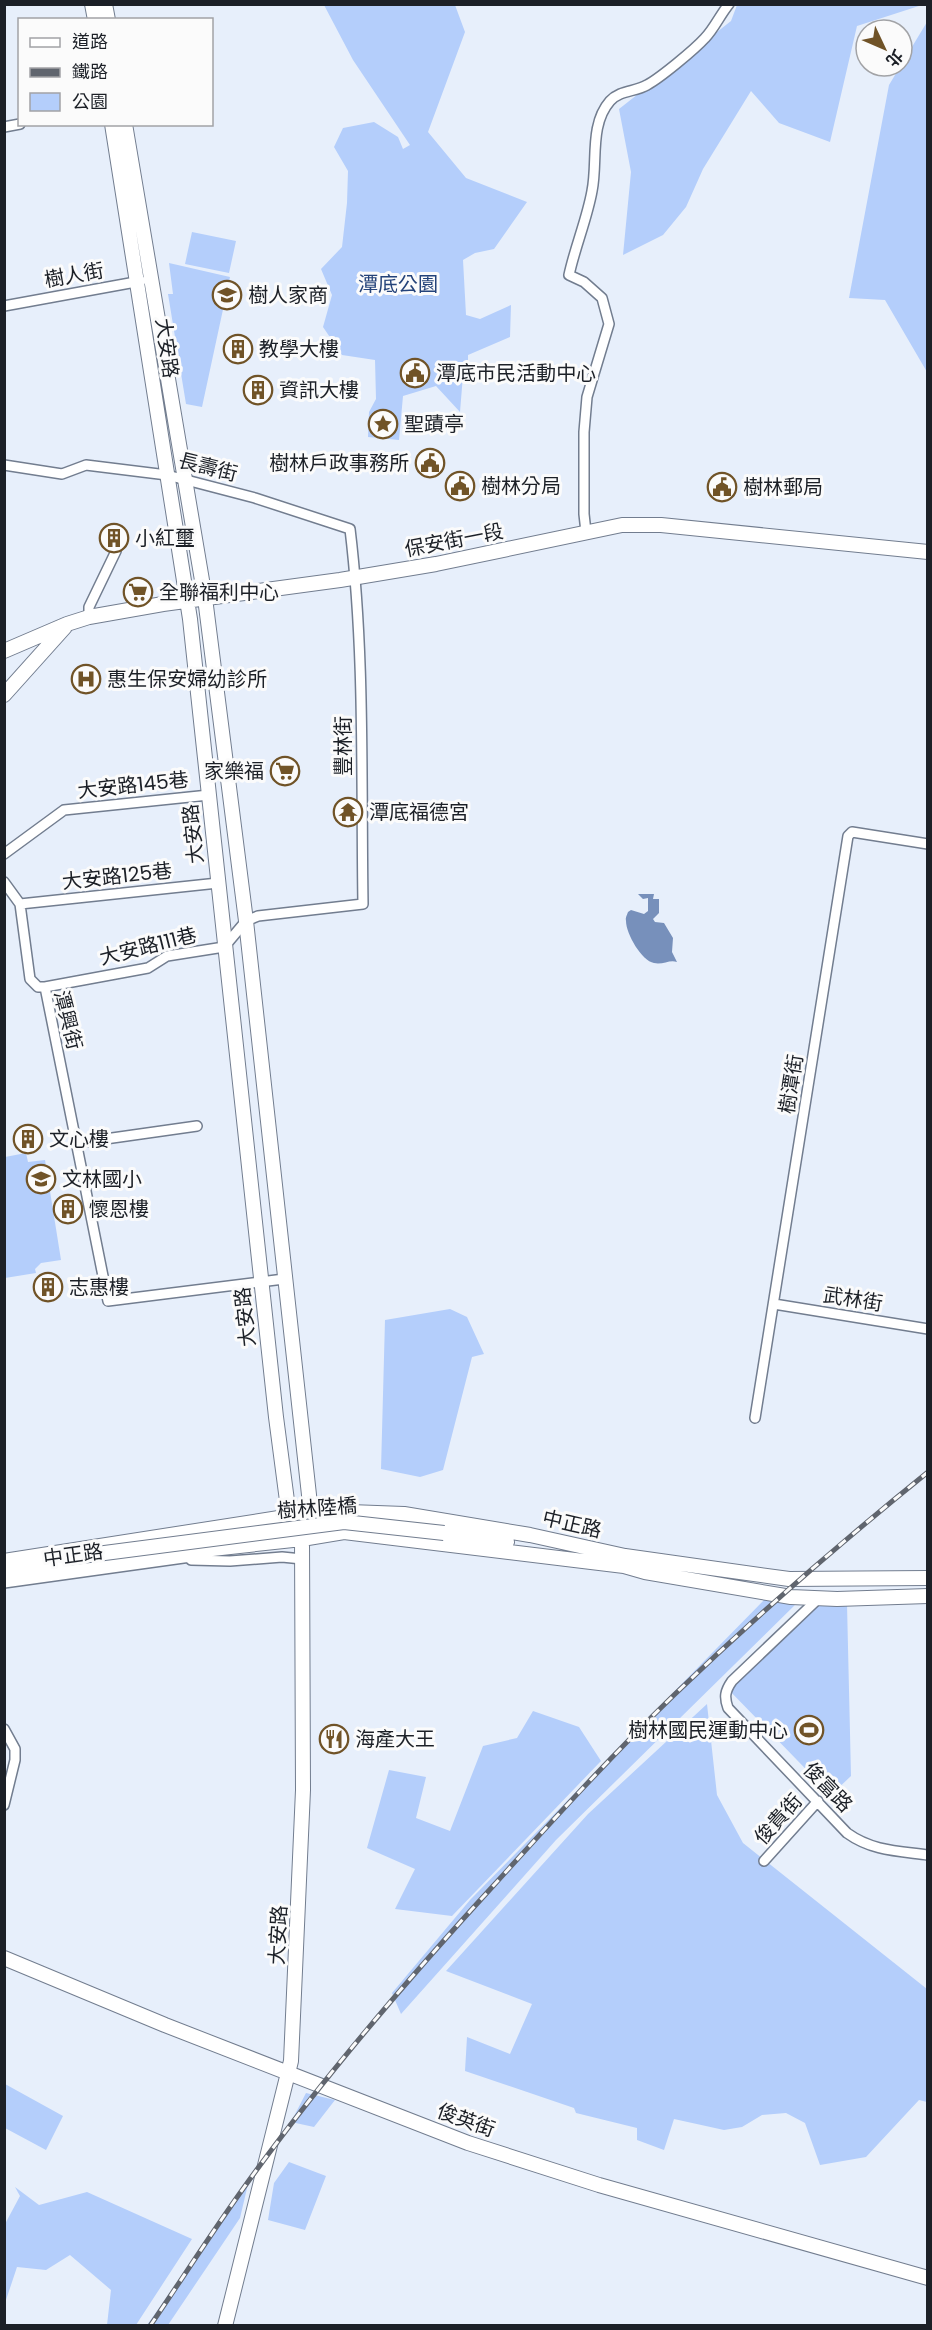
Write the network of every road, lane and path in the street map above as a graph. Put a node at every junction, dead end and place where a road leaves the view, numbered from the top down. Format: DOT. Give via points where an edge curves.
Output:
graph roads {
  1 [pos="729,4"];
  2 [pos="112,126"];
  3 [pos="125,126"];
  4 [pos="144,281"];
  5 [pos="4,306"];
  6 [pos="4,465"];
  7 [pos="167,475"];
  8 [pos="185,479"];
  9 [pos="586,532"];
  10 [pos="116,551"];
  11 [pos="922,552"];
  12 [pos="356,578"];
  13 [pos="205,598"];
  14 [pos="187,601"];
  15 [pos="89,617"];
  16 [pos="67,624"];
  17 [pos="4,651"];
  18 [pos="4,695"];
  19 [pos="209,795"];
  20 [pos="927,844"];
  21 [pos="4,855"];
  22 [pos="4,882"];
  23 [pos="218,883"];
  24 [pos="20,904"];
  25 [pos="246,921"];
  26 [pos="224,947"];
  27 [pos="45,987"];
  28 [pos="197,1126"];
  29 [pos="77,1143"];
  30 [pos="284,1279"];
  31 [pos="261,1282"];
  32 [pos="774,1304"];
  33 [pos="927,1329"];
  34 [pos="755,1418"];
  35 [pos="311,1513"];
  36 [pos="290,1516"];
  37 [pos="210,1527"];
  38 [pos="302,1539"];
  39 [pos="244,1545"];
  40 [pos="302,1559"];
  41 [pos="182,1560"];
  42 [pos="4,1561"];
  43 [pos="625,1561"];
  44 [pos="23,1564"];
  45 [pos="4,1572"];
  46 [pos="927,1578"];
  47 [pos="838,1579"];
  48 [pos="4,1583"];
  49 [pos="927,1596"];
  50 [pos="819,1598"];
  51 [pos="837,1599"];
  52 [pos="4,1729"];
  53 [pos="818,1802"];
  54 [pos="4,1805"];
  55 [pos="927,1855"];
  56 [pos="764,1861"];
  57 [pos="4,1958"];
  58 [pos="288,2073"];
  59 [pos="927,2278"];
  60 [pos="225,2325"];
  1 -- 9 [label="street" via="690,52 647,85 618,94 604,109 595,143 593,189 569,275 602,298 609,324 587,397"];
  2 -- 4 [label="street, 大安路"];
  3 -- 4 [label="street, 大安路"];
  4 -- 5 [label="street, 樹人街"];
  4 -- 7 [label="street, 大安路"];
  4 -- 8 [label="street, 大安路"];
  6 -- 7 [label="street, 長壽街" via="62,474 86,465"];
  7 -- 8 [label="street, 長壽街"];
  7 -- 14 [label="street, 大安路"];
  8 -- 12 [label="street, 長壽街" via="350,529"];
  8 -- 13 [label="street, 大安路"];
  9 -- 11 [label="street, 保安街一段" via="622,525 661,525"];
  9 -- 12 [label="street, 保安街一段" via="484,556"];
  10 -- 15 [label="street" via="89,607"];
  12 -- 13 [label="street, 保安街一段"];
  12 -- 25 [label="street, 豐林街" via="361,655 363,904 258,916"];
  13 -- 14 [label="street, 保安街一段"];
  13 -- 25 [label="street, 大安路"];
  14 -- 15 [label="street, 保安街一段"];
  14 -- 19 [label="street, 大安路"];
  15 -- 16 [label="street, 保安街一段"];
  16 -- 17 [label="street, 保安街一段"];
  16 -- 18 [label="street"];
  19 -- 21 [label="street, 大安路145巷" via="64,810"];
  19 -- 23 [label="street, 大安路"];
  20 -- 32 [label="street, 樹潭街" via="852,832 848,836"];
  22 -- 24 [label="street, 潭興街"];
  23 -- 24 [label="street, 大安路125巷"];
  23 -- 26 [label="street, 大安路"];
  24 -- 27 [label="street, 潭興街" via="30,980"];
  25 -- 26 [label="street"];
  25 -- 30 [label="street, 大安路"];
  26 -- 27 [label="street, 大安路111巷" via="167,956 148,968"];
  26 -- 31 [label="street, 大安路"];
  27 -- 29 [label="street, 潭興街"];
  28 -- 29 [label="street"];
  29 -- 31 [label="street, 潭興街" via="108,1301"];
  30 -- 31 [label="street"];
  30 -- 35 [label="street, 大安路"];
  31 -- 36 [label="street, 大安路"];
  32 -- 33 [label="street, 武林街"];
  32 -- 34 [label="street, 樹潭街"];
  35 -- 36 [label="street, 中正路"];
  35 -- 38 [label="street, 大安路"];
  35 -- 43 [label="street, 中正路" via="404,1514 530,1535"];
  36 -- 37 [label="street, 中正路"];
  36 -- 38 [label="street, 大安路"];
  37 -- 44 [label="street, 樹林陸橋"];
  38 -- 39 [label="street, 中正路"];
  38 -- 40 [label="street, 大安路"];
  38 -- 43 [label="street, 中正路" via="344,1532"];
  39 -- 41 [label="street"];
  39 -- 44 [label="street, 樹林陸橋"];
  40 -- 41 [label="street"];
  40 -- 58 [label="street, 大安路" via="302,1832"];
  41 -- 48 [label="street, 中正路"];
  42 -- 44 [label="street, 樹林陸橋"];
  43 -- 44 [label="street, 樹林陸橋, bridge" via="344,1522"];
  43 -- 47 [label="street, 中正路" via="789,1579"];
  43 -- 50 [label="street, 中正路" via="645,1572 775,1595"];
  44 -- 45 [label="street, 樹林陸橋"];
  46 -- 47 [label="street, 中正路"];
  47 -- 51 [label="street"];
  49 -- 51 [label="street, 中正路"];
  50 -- 51 [label="street, 中正路"];
  50 -- 53 [label="street, 俊富路" via="732,1681 725,1700 728,1708"];
  52 -- 54 [label="street" via="15,1749 15,1760"];
  53 -- 55 [label="street, 俊富路" via="861,1843"];
  53 -- 56 [label="street, 俊貴街"];
  57 -- 58 [label="street, 俊英街"];
  58 -- 59 [label="street, 俊英街" via="524,2162"];
  58 -- 60 [label="street, 大安路"];
}
